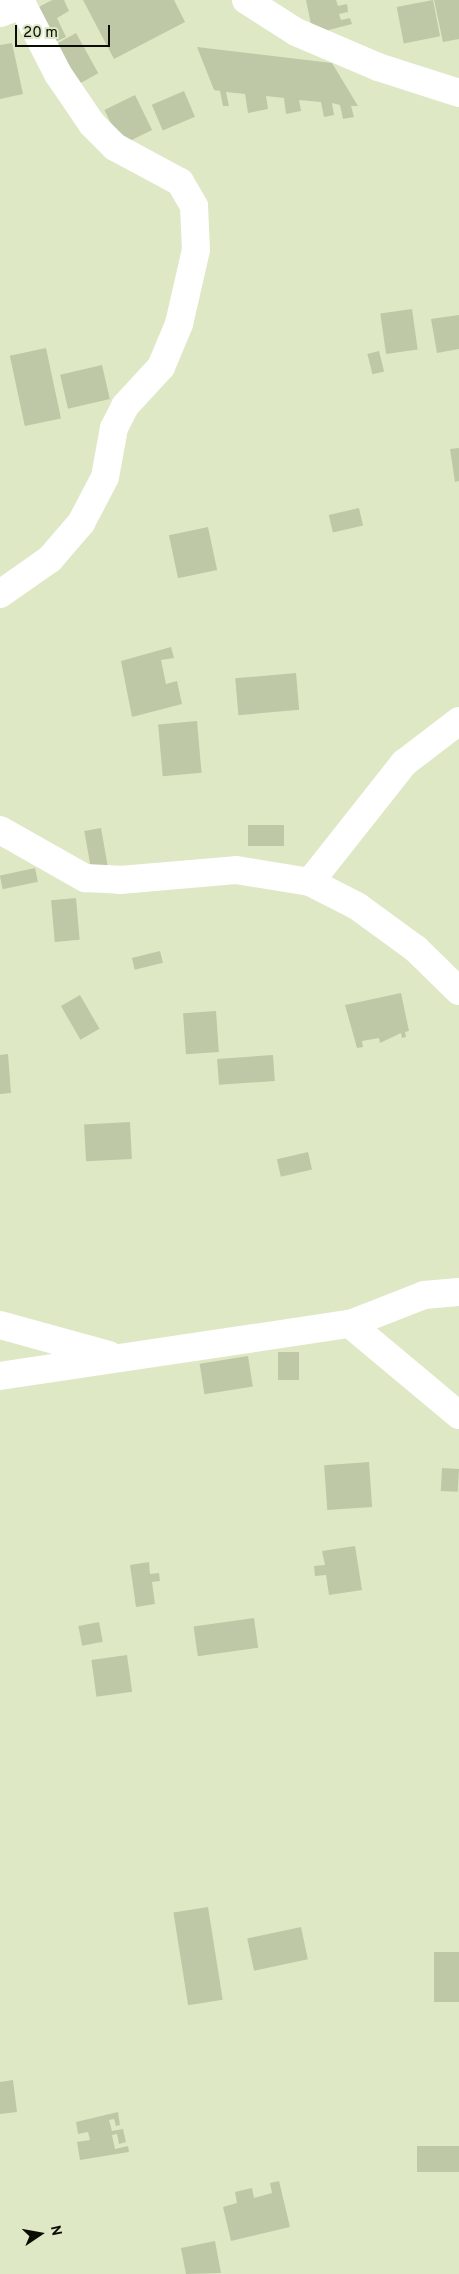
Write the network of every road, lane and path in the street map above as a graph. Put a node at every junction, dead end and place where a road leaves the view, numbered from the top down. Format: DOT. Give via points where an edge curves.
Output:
graph roads {
  1 [pos="246,0"];
  2 [pos="14,6"];
  3 [pos="459,93"];
  4 [pos="0,594"];
  5 [pos="459,721"];
  6 [pos="0,830"];
  7 [pos="310,882"];
  8 [pos="459,991"];
  9 [pos="459,1292"];
  10 [pos="350,1324"];
  11 [pos="0,1325"];
  12 [pos="120,1358"];
  13 [pos="0,1376"];
  14 [pos="459,1415"];
  1 -- 3 [label="street" via="296,32 378,67"];
  2 -- 4 [label="street" via="92,124 115,147 180,182 194,206 196,250 179,324 160,367 124,406 114,428 105,478 81,523 50,559"];
  5 -- 7 [label="street" via="404,763"];
  6 -- 7 [label="street" via="85,878 120,880 236,870"];
  7 -- 8 [label="street" via="357,906 416,949"];
  9 -- 10 [label="street" via="424,1295"];
  10 -- 12 [label="street"];
  10 -- 14 [label="street"];
  11 -- 12 [label="street"];
  12 -- 13 [label="street"];
}
